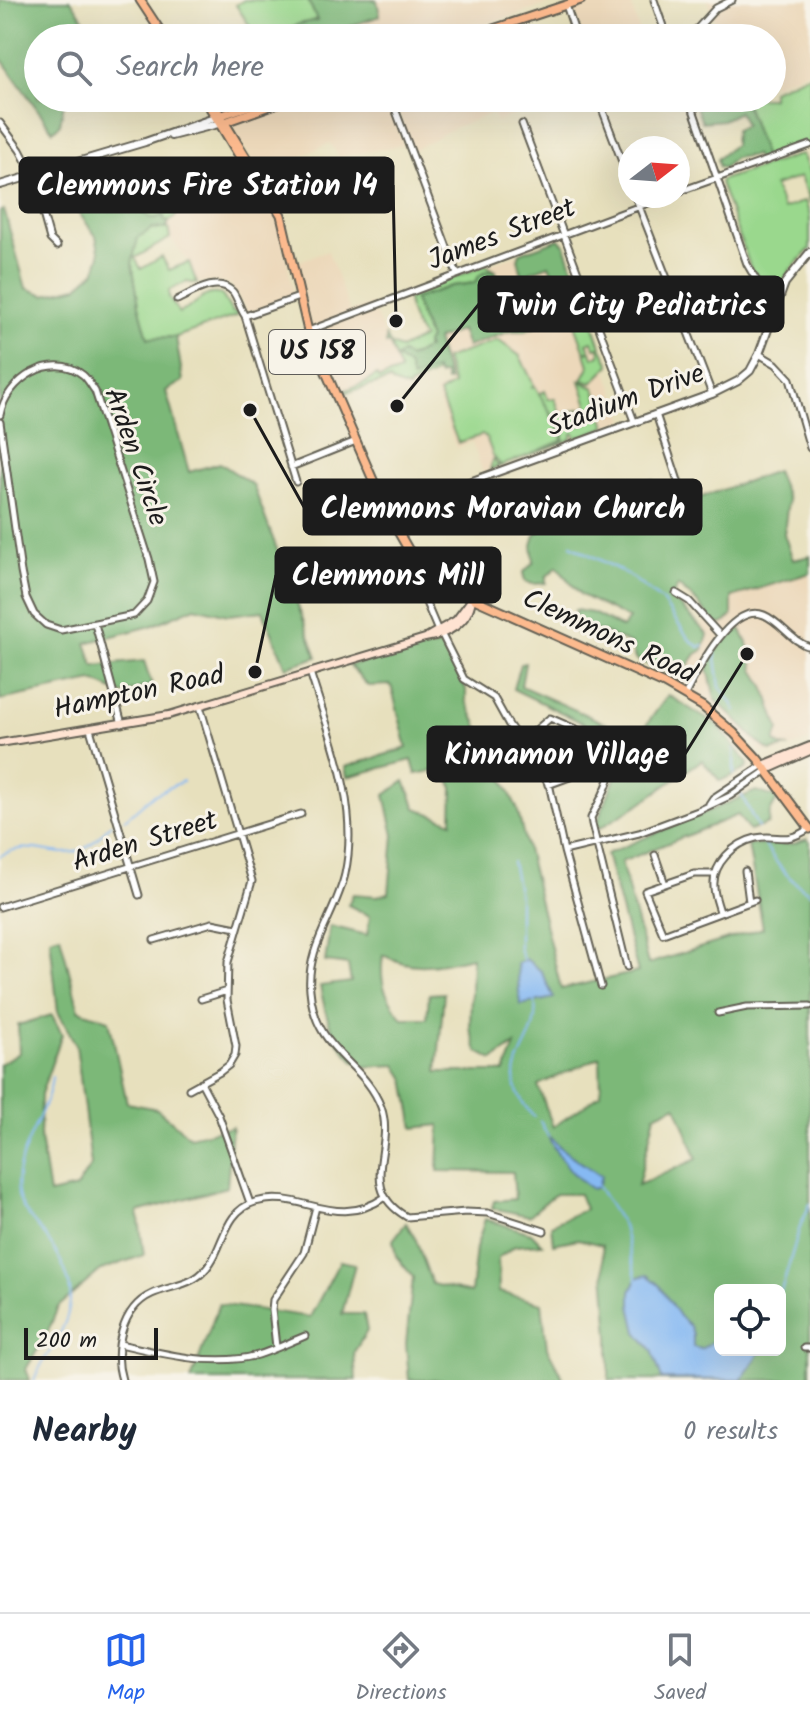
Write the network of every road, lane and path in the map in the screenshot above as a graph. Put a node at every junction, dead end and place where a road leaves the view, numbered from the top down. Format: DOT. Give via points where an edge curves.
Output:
graph roads {
  1 [pos="140,0"];
  2 [pos="581,0"];
  3 [pos="654,0"];
  4 [pos="732,0"];
  5 [pos="566,5"];
  6 [pos="156,24"];
  7 [pos="508,24"];
  8 [pos="572,24"];
  9 [pos="662,24"];
  10 [pos="701,24"];
  11 [pos="215,112"];
  12 [pos="217,112"];
  13 [pos="240,112"];
  14 [pos="247,112"];
  15 [pos="396,112"];
  16 [pos="603,112"];
  17 [pos="694,112"];
  18 [pos="221,120"];
  19 [pos="0,123"];
  20 [pos="522,124"];
  21 [pos="810,145"];
  22 [pos="618,151"];
  23 [pos="33,175"];
  24 [pos="716,179"];
  25 [pos="0,185"];
  26 [pos="690,188"];
  27 [pos="632,208"];
  28 [pos="639,208"];
  29 [pos="562,233"];
  30 [pos="57,246"];
  31 [pos="810,252"];
  32 [pos="457,274"];
  33 [pos="299,297"];
  34 [pos="778,299"];
  35 [pos="177,300"];
  36 [pos="245,316"];
  37 [pos="308,331"];
  38 [pos="759,354"];
  39 [pos="712,394"];
  40 [pos="656,414"];
  41 [pos="0,415"];
  42 [pos="634,421"];
  43 [pos="0,422"];
  44 [pos="356,441"];
  45 [pos="810,448"];
  46 [pos="291,467"];
  47 [pos="296,482"];
  48 [pos="682,493"];
  49 [pos="387,512"];
  50 [pos="408,549"];
  51 [pos="416,579"];
  52 [pos="310,581"];
  53 [pos="676,593"];
  54 [pos="472,599"];
  55 [pos="95,624"];
  56 [pos="440,633"];
  57 [pos="720,635"];
  58 [pos="810,647"];
  59 [pos="310,672"];
  60 [pos="685,695"];
  61 [pos="200,706"];
  62 [pos="122,724"];
  63 [pos="90,729"];
  64 [pos="522,742"];
  65 [pos="0,743"];
  66 [pos="810,748"];
  67 [pos="765,767"];
  68 [pos="542,771"];
  69 [pos="548,785"];
  70 [pos="301,814"];
  71 [pos="810,828"];
  72 [pos="239,833"];
  73 [pos="597,843"];
  74 [pos="564,851"];
  75 [pos="655,855"];
  76 [pos="131,868"];
  77 [pos="745,871"];
  78 [pos="715,874"];
  79 [pos="665,884"];
  80 [pos="139,895"];
  81 [pos="0,907"];
  82 [pos="720,912"];
  83 [pos="237,928"];
  84 [pos="154,940"];
  85 [pos="627,967"];
  86 [pos="601,986"];
  87 [pos="227,991"];
  88 [pos="201,999"];
  89 [pos="810,1006"];
  90 [pos="718,1013"];
  91 [pos="201,1082"];
  92 [pos="189,1089"];
  93 [pos="385,1197"];
  94 [pos="250,1203"];
  95 [pos="316,1207"];
  96 [pos="544,1231"];
  97 [pos="305,1336"];
  98 [pos="120,1344"];
  99 [pos="276,1347"];
  100 [pos="122,1380"];
  1 -- 6 [label="main road"];
  2 -- 5 [label="main road"];
  3 -- 9 [label="street"];
  4 -- 10 [label="street"];
  5 -- 7 [label="main road"];
  5 -- 8 [label="street"];
  11 -- 18 [label="main road, Clemmons Road / US 158"];
  12 -- 18 [label="main road, Clemmons Road / US 158"];
  13 -- 18 [label="main road"];
  14 -- 18 [label="main road"];
  15 -- 32 [label="street"];
  16 -- 22 [label="street"];
  17 -- 24 [label="street"];
  18 -- 23 [label="street"];
  18 -- 33 [label="main road, Clemmons Road / US 158" via="286,226"];
  19 -- 23 [label="street"];
  20 -- 29 [label="street"];
  21 -- 24 [label="street"];
  23 -- 25 [label="street"];
  23 -- 30 [label="street" via="50,239"];
  24 -- 26 [label="street"];
  24 -- 34 [label="street" via="752,275"];
  27 -- 29 [label="street, James Street"];
  28 -- 39 [label="street"];
  29 -- 32 [label="street, James Street"];
  29 -- 42 [label="street"];
  31 -- 34 [label="street, Stadium Drive" via="788,277"];
  32 -- 37 [label="street, James Street"];
  33 -- 36 [label="street"];
  33 -- 37 [label="main road, Clemmons Road / US 158"];
  34 -- 38 [label="street, Stadium Drive"];
  35 -- 36 [label="street" via="219,285 232,292"];
  36 -- 46 [label="street"];
  37 -- 44 [label="main road, Clemmons Road / US 158"];
  38 -- 39 [label="street, Stadium Drive" via="743,377"];
  38 -- 45 [label="street" via="790,379"];
  39 -- 40 [label="street, Stadium Drive"];
  40 -- 42 [label="street, Stadium Drive"];
  40 -- 48 [label="street"];
  41 -- 55 [label="street, Arden Circle" via="3,399 15,383 49,366 83,375 95,391 154,582 134,615"];
  42 -- 49 [label="street, Stadium Drive"];
  43 -- 55 [label="street, Arden Circle" via="26,597 46,625 61,630"];
  44 -- 46 [label="street"];
  44 -- 49 [label="main road, Clemmons Road / US 158"];
  46 -- 47 [label="street"];
  49 -- 50 [label="main road, Clemmons Road / US 158"];
  50 -- 52 [label="street"];
  50 -- 54 [label="main road, Clemmons Road / US 158" via="434,575"];
  51 -- 56 [label="street"];
  53 -- 57 [label="street"];
  54 -- 56 [label="main road" via="465,617"];
  54 -- 60 [label="main road, Clemmons Road / US 158"];
  55 -- 62 [label="street"];
  56 -- 59 [label="main road, Hampton Road"];
  56 -- 64 [label="street" via="464,679 494,698"];
  57 -- 58 [label="street" via="758,613"];
  57 -- 60 [label="street"];
  59 -- 61 [label="main road, Hampton Road"];
  59 -- 93 [label="street" via="350,823 344,880 310,971 311,1002 330,1045 381,1108 385,1130 379,1181"];
  60 -- 67 [label="main road, Clemmons Road / US 158" via="725,724"];
  61 -- 62 [label="main road, Hampton Road"];
  61 -- 72 [label="street"];
  62 -- 63 [label="main road, Hampton Road"];
  63 -- 65 [label="main road, Hampton Road"];
  63 -- 76 [label="street"];
  64 -- 68 [label="street"];
  64 -- 73 [label="street" via="550,718 607,745 614,767 591,818"];
  66 -- 67 [label="main road"];
  67 -- 71 [label="main road, US 158"];
  67 -- 73 [label="street" via="708,805 639,833"];
  68 -- 69 [label="street"];
  68 -- 69 [label="street" via="573,760 580,763 581,772"];
  69 -- 74 [label="street"];
  70 -- 72 [label="street, Arden Street"];
  71 -- 78 [label="street" via="791,839 747,841 727,855"];
  72 -- 76 [label="street, Arden Street"];
  72 -- 83 [label="street" via="252,881"];
  73 -- 74 [label="street"];
  73 -- 85 [label="street"];
  74 -- 86 [label="street"];
  75 -- 79 [label="street"];
  76 -- 80 [label="street"];
  76 -- 81 [label="street, Arden Street"];
  77 -- 82 [label="street" via="752,901"];
  78 -- 79 [label="street" via="694,874"];
  78 -- 82 [label="street"];
  79 -- 82 [label="street" via="645,891 663,934"];
  83 -- 84 [label="street" via="212,923"];
  83 -- 87 [label="street"];
  87 -- 88 [label="street"];
  87 -- 91 [label="street" via="235,1055 229,1065"];
  89 -- 90 [label="street"];
  91 -- 92 [label="street"];
  91 -- 94 [label="street"];
  93 -- 95 [label="street" via="352,1211"];
  93 -- 96 [label="street" via="407,1217 488,1213"];
  94 -- 95 [label="street" via="274,1198"];
  94 -- 98 [label="street" via="228,1222 203,1273 151,1294 133,1309"];
  95 -- 99 [label="street" via="304,1253 273,1300"];
  97 -- 99 [label="street"];
  98 -- 99 [label="street" via="183,1358 246,1357"];
  98 -- 100 [label="street"];
}
